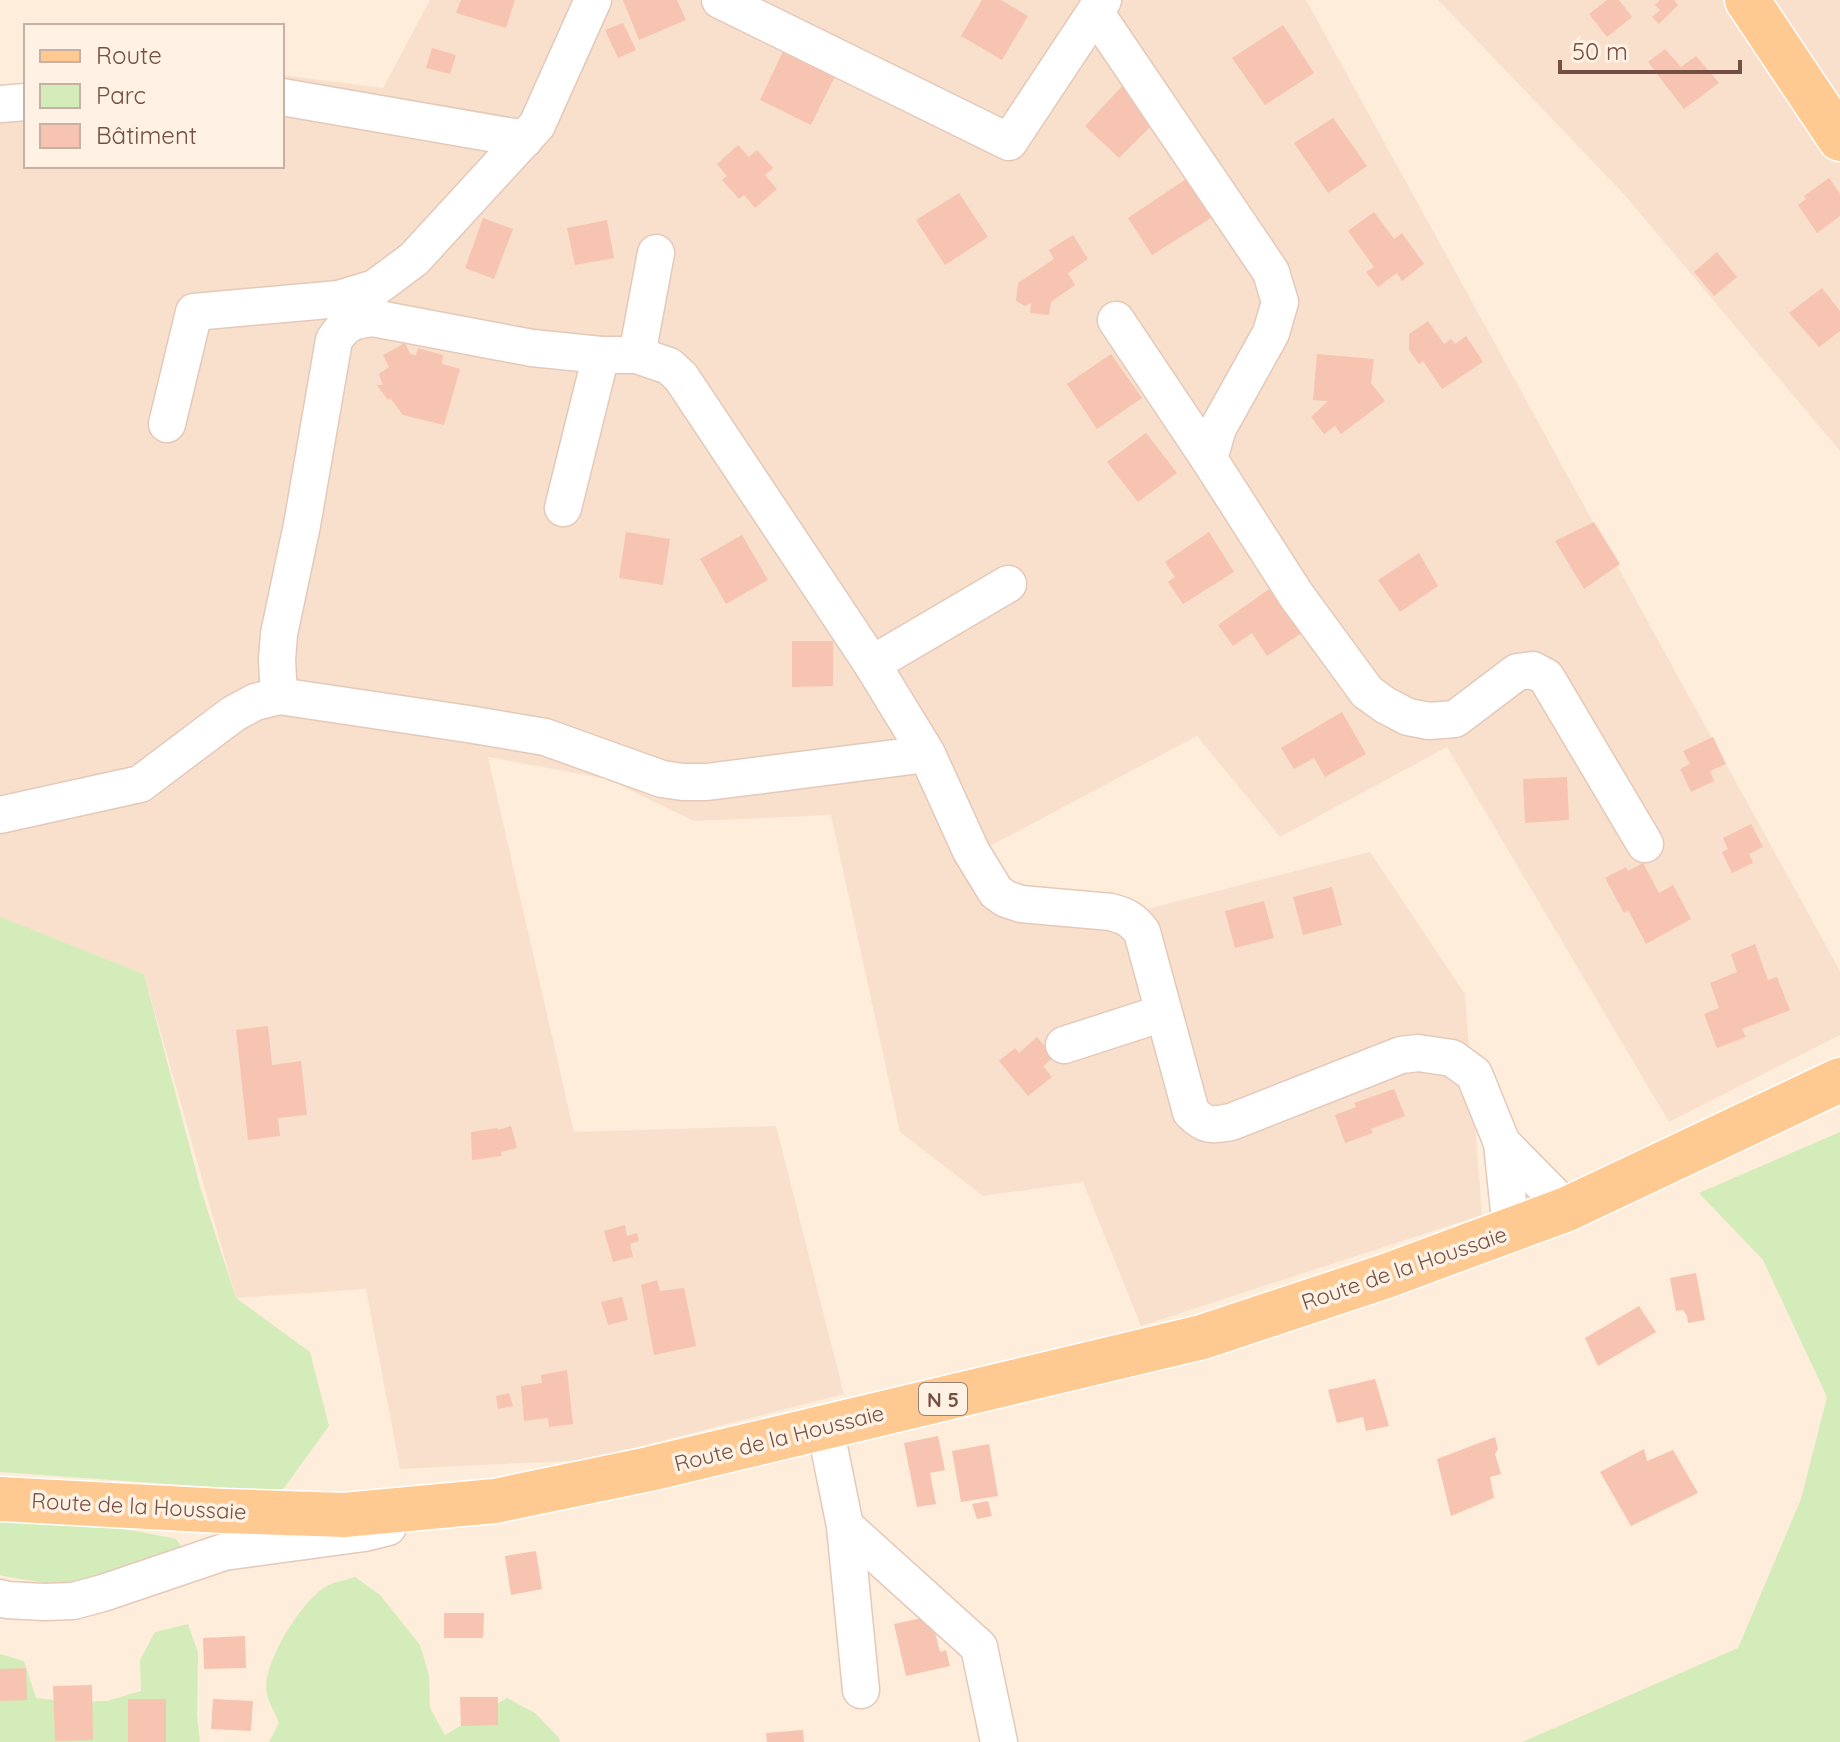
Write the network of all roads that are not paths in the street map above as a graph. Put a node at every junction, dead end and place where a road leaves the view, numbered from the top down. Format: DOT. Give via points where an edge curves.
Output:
graph roads {
  1 [pos="593,0"];
  2 [pos="720,0"];
  3 [pos="1747,0"];
  4 [pos="1099,6"];
  5 [pos="284,97"];
  6 [pos="24,102"];
  7 [pos="0,104"];
  8 [pos="525,139"];
  9 [pos="1840,139"];
  10 [pos="656,253"];
  11 [pos="1116,320"];
  12 [pos="601,355"];
  13 [pos="637,355"];
  14 [pos="167,424"];
  15 [pos="1209,459"];
  16 [pos="563,508"];
  17 [pos="1008,584"];
  18 [pos="872,664"];
  19 [pos="279,696"];
  20 [pos="927,754"];
  21 [pos="0,815"];
  22 [pos="1645,844"];
  23 [pos="1163,1013"];
  24 [pos="1064,1045"];
  25 [pos="1840,1080"];
  26 [pos="1502,1143"];
  27 [pos="1567,1209"];
  28 [pos="1511,1231"];
  29 [pos="825,1427"];
  30 [pos="0,1499"];
  31 [pos="419,1508"];
  32 [pos="845,1526"];
  33 [pos="0,1598"];
  34 [pos="861,1690"];
  35 [pos="999,1742"];
  1 -- 8 [label="street" via="537,125"];
  2 -- 4 [label="street" via="1009,142"];
  3 -- 9 [label="main road"];
  4 -- 15 [label="street" via="1271,272 1280,302 1271,333 1218,428"];
  5 -- 8 [label="street"];
  6 -- 7 [label="street"];
  8 -- 14 [label="street" via="414,259 375,288 339,299 194,312"];
  10 -- 13 [label="street"];
  11 -- 15 [label="street"];
  12 -- 13 [label="street"];
  12 -- 16 [label="street"];
  12 -- 19 [label="street" via="532,348 373,318 343,326 334,340 279,634"];
  13 -- 18 [label="street" via="669,366 681,377"];
  15 -- 22 [label="street" via="1296,595 1367,692 1408,717 1455,719 1517,672 1533,670 1546,677"];
  17 -- 18 [label="street"];
  18 -- 20 [label="street"];
  19 -- 20 [label="street" via="545,737 683,782"];
  19 -- 21 [label="street" via="233,714 140,784"];
  20 -- 23 [label="street" via="971,851 996,892 1021,904 1111,912 1134,921 1142,932"];
  23 -- 24 [label="street"];
  23 -- 26 [label="street" via="1191,1112 1202,1123 1231,1122 1401,1055 1418,1053 1452,1058 1474,1074"];
  25 -- 27 [label="main road, Route de la Houssaie / N 5"];
  26 -- 27 [label="street"];
  26 -- 28 [label="street"];
  27 -- 28 [label="main road, Route de la Houssaie / N 5"];
  28 -- 29 [label="main road, Route de la Houssaie / N 5" via="1202,1337"];
  29 -- 31 [label="main road, Route de la Houssaie / N 5" via="510,1498"];
  29 -- 32 [label="street"];
  30 -- 31 [label="main road, Route de la Houssaie / N 5" via="344,1515"];
  31 -- 33 [label="street" via="408,1521 364,1533 224,1552 73,1601"];
  32 -- 34 [label="street"];
  32 -- 35 [label="street" via="979,1647"];
}
